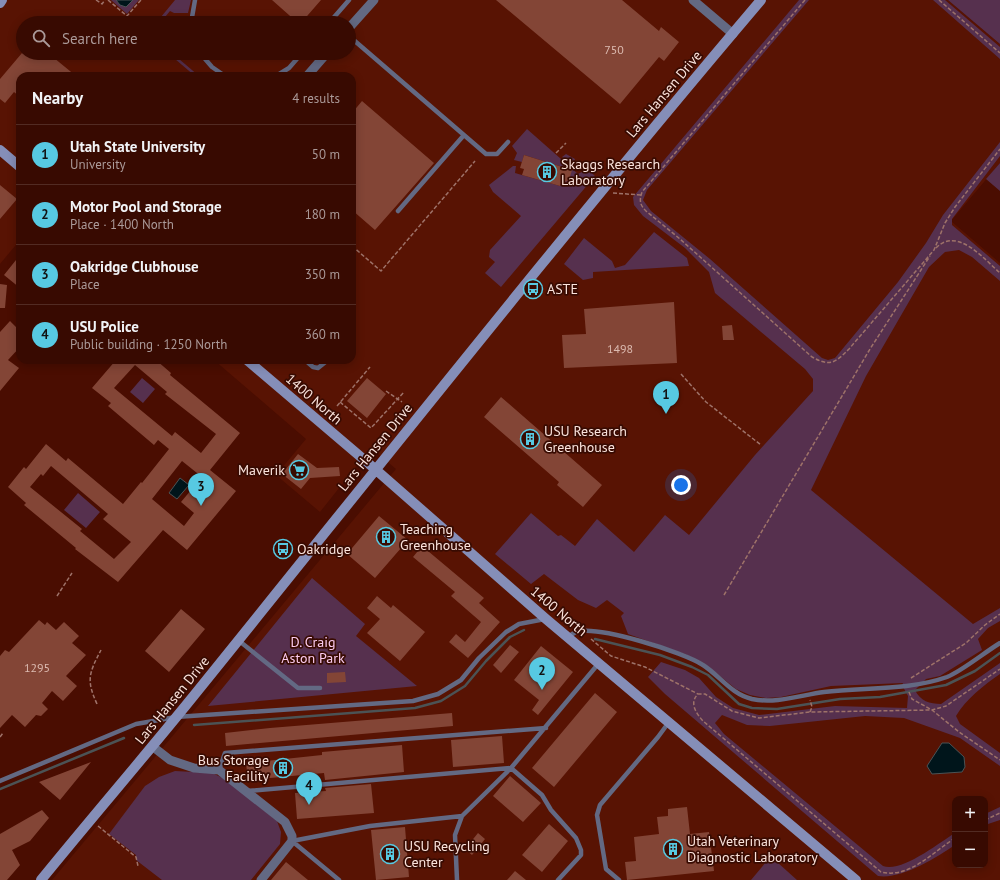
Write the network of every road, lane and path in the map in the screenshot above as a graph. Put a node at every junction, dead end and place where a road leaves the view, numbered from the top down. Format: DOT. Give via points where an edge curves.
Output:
graph roads {
  1 [pos="2,0"];
  2 [pos="96,0"];
  3 [pos="107,0"];
  4 [pos="141,0"];
  5 [pos="195,0"];
  6 [pos="349,0"];
  7 [pos="374,0"];
  8 [pos="693,0"];
  9 [pos="761,0"];
  10 [pos="805,0"];
  11 [pos="939,0"];
  12 [pos="0,3"];
  13 [pos="192,16"];
  14 [pos="335,16"];
  15 [pos="356,20"];
  16 [pos="733,34"];
  17 [pos="356,42"];
  18 [pos="1000,53"];
  19 [pos="206,60"];
  20 [pos="296,60"];
  21 [pos="321,60"];
  22 [pos="218,72"];
  23 [pos="282,72"];
  24 [pos="310,72"];
  25 [pos="464,135"];
  26 [pos="508,142"];
  27 [pos="566,143"];
  28 [pos="1000,149"];
  29 [pos="0,150"];
  30 [pos="556,154"];
  31 [pos="475,161"];
  32 [pos="16,164"];
  33 [pos="600,192"];
  34 [pos="641,195"];
  35 [pos="398,212"];
  36 [pos="356,249"];
  37 [pos="934,250"];
  38 [pos="1000,273"];
  39 [pos="253,364"];
  40 [pos="310,364"];
  41 [pos="323,364"];
  42 [pos="370,366"];
  43 [pos="681,374"];
  44 [pos="386,391"];
  45 [pos="404,392"];
  46 [pos="396,399"];
  47 [pos="340,402"];
  48 [pos="402,402"];
  49 [pos="337,406"];
  50 [pos="761,445"];
  51 [pos="375,469"];
  52 [pos="72,573"];
  53 [pos="724,595"];
  54 [pos="57,596"];
  55 [pos="1000,614"];
  56 [pos="546,619"];
  57 [pos="584,632"];
  58 [pos="568,637"];
  59 [pos="238,640"];
  60 [pos="1000,643"];
  61 [pos="101,650"];
  62 [pos="599,663"];
  63 [pos="1000,669"];
  64 [pos="908,687"];
  65 [pos="320,688"];
  66 [pos="698,694"];
  67 [pos="810,698"];
  68 [pos="97,704"];
  69 [pos="932,710"];
  70 [pos="810,712"];
  71 [pos="176,717"];
  72 [pos="669,722"];
  73 [pos="546,728"];
  74 [pos="3,733"];
  75 [pos="0,737"];
  76 [pos="152,746"];
  77 [pos="1000,760"];
  78 [pos="511,768"];
  79 [pos="218,770"];
  80 [pos="0,781"];
  81 [pos="247,791"];
  82 [pos="1000,813"];
  83 [pos="462,816"];
  84 [pos="988,819"];
  85 [pos="91,820"];
  86 [pos="952,840"];
  87 [pos="292,841"];
  88 [pos="138,866"];
  89 [pos="41,880"];
  90 [pos="261,880"];
  91 [pos="339,880"];
  92 [pos="457,880"];
  93 [pos="558,880"];
  94 [pos="620,880"];
  95 [pos="856,880"];
  1 -- 12 [label="main road"];
  2 -- 3 [label="path" via="102,4"];
  3 -- 4 [label="path" via="127,16"];
  5 -- 13 [label="lane"];
  6 -- 14 [label="lane"];
  7 -- 15 [label="street"];
  8 -- 16 [label="street"];
  9 -- 16 [label="main road, Lars Hansen Drive"];
  10 -- 34 [label="path"];
  11 -- 18 [label="path"];
  16 -- 33 [label="main road, Lars Hansen Drive"];
  17 -- 25 [label="lane"];
  19 -- 22 [label="lane"];
  20 -- 23 [label="lane"];
  21 -- 24 [label="street"];
  25 -- 26 [label="lane" via="486,154 497,154"];
  25 -- 35 [label="lane"];
  27 -- 30 [label="path"];
  28 -- 37 [label="path" via="955,207"];
  29 -- 32 [label="main road"];
  31 -- 36 [label="path" via="381,271"];
  33 -- 34 [label="path"];
  33 -- 51 [label="main road, Lars Hansen Drive"];
  34 -- 37 [label="path" via="641,206 646,211 812,357 824,363 838,360 849,349"];
  37 -- 38 [label="path" via="947,240 956,240"];
  37 -- 53 [label="path" via="870,349"];
  39 -- 51 [label="main road, 1400 North"];
  40 -- 41 [label="lane" via="318,368"];
  42 -- 47 [label="path"];
  43 -- 50 [label="path" via="706,402"];
  44 -- 46 [label="path"];
  45 -- 46 [label="path"];
  46 -- 47 [label="path" via="371,428"];
  46 -- 48 [label="path"];
  47 -- 49 [label="path"];
  51 -- 56 [label="main road, 1400 North"];
  51 -- 59 [label="main road, Lars Hansen Drive"];
  52 -- 54 [label="path"];
  55 -- 64 [label="path" via="966,643 911,677"];
  56 -- 58 [label="main road, 1400 North"];
  56 -- 71 [label="lane" via="519,624 512,628 479,658 461,680 438,694 413,701"];
  57 -- 58 [label="lane" via="576,632"];
  57 -- 64 [label="lane" via="630,638 689,658 709,669 735,692 752,699 774,700 825,692"];
  57 -- 66 [label="path" via="611,656 645,667"];
  58 -- 62 [label="main road, 1400 North"];
  59 -- 65 [label="lane" via="298,688"];
  59 -- 71 [label="main road, Lars Hansen Drive"];
  60 -- 64 [label="lane" via="948,676"];
  61 -- 68 [label="path" via="90,671 90,688"];
  62 -- 72 [label="main road, 1400 North"];
  62 -- 73 [label="lane"];
  63 -- 69 [label="path" via="951,703"];
  64 -- 69 [label="path" via="912,699"];
  66 -- 70 [label="path" via="705,694 732,710 760,718"];
  66 -- 86 [label="path" via="694,699 694,707 703,721 881,872 903,872"];
  67 -- 70 [label="path"];
  69 -- 70 [label="path"];
  69 -- 77 [label="path"];
  71 -- 76 [label="main road, Lars Hansen Drive"];
  71 -- 80 [label="lane" via="136,724"];
  72 -- 94 [label="lane" via="600,805 597,815 606,869"];
  72 -- 95 [label="main road, 1400 North"];
  73 -- 78 [label="lane"];
  73 -- 79 [label="lane" via="225,753"];
  74 -- 75 [label="path"];
  76 -- 79 [label="street" via="170,760 194,768"];
  76 -- 85 [label="main road, Lars Hansen Drive"];
  78 -- 81 [label="lane"];
  78 -- 83 [label="lane"];
  78 -- 93 [label="lane" via="542,794 551,810 579,844 581,855"];
  79 -- 81 [label="street"];
  81 -- 87 [label="street" via="285,822"];
  82 -- 84 [label="path"];
  83 -- 87 [label="lane" via="370,826"];
  83 -- 92 [label="lane" via="455,835"];
  85 -- 88 [label="path" via="136,857"];
  85 -- 89 [label="main road, Lars Hansen Drive"];
  87 -- 90 [label="street"];
  87 -- 91 [label="lane"];
}
